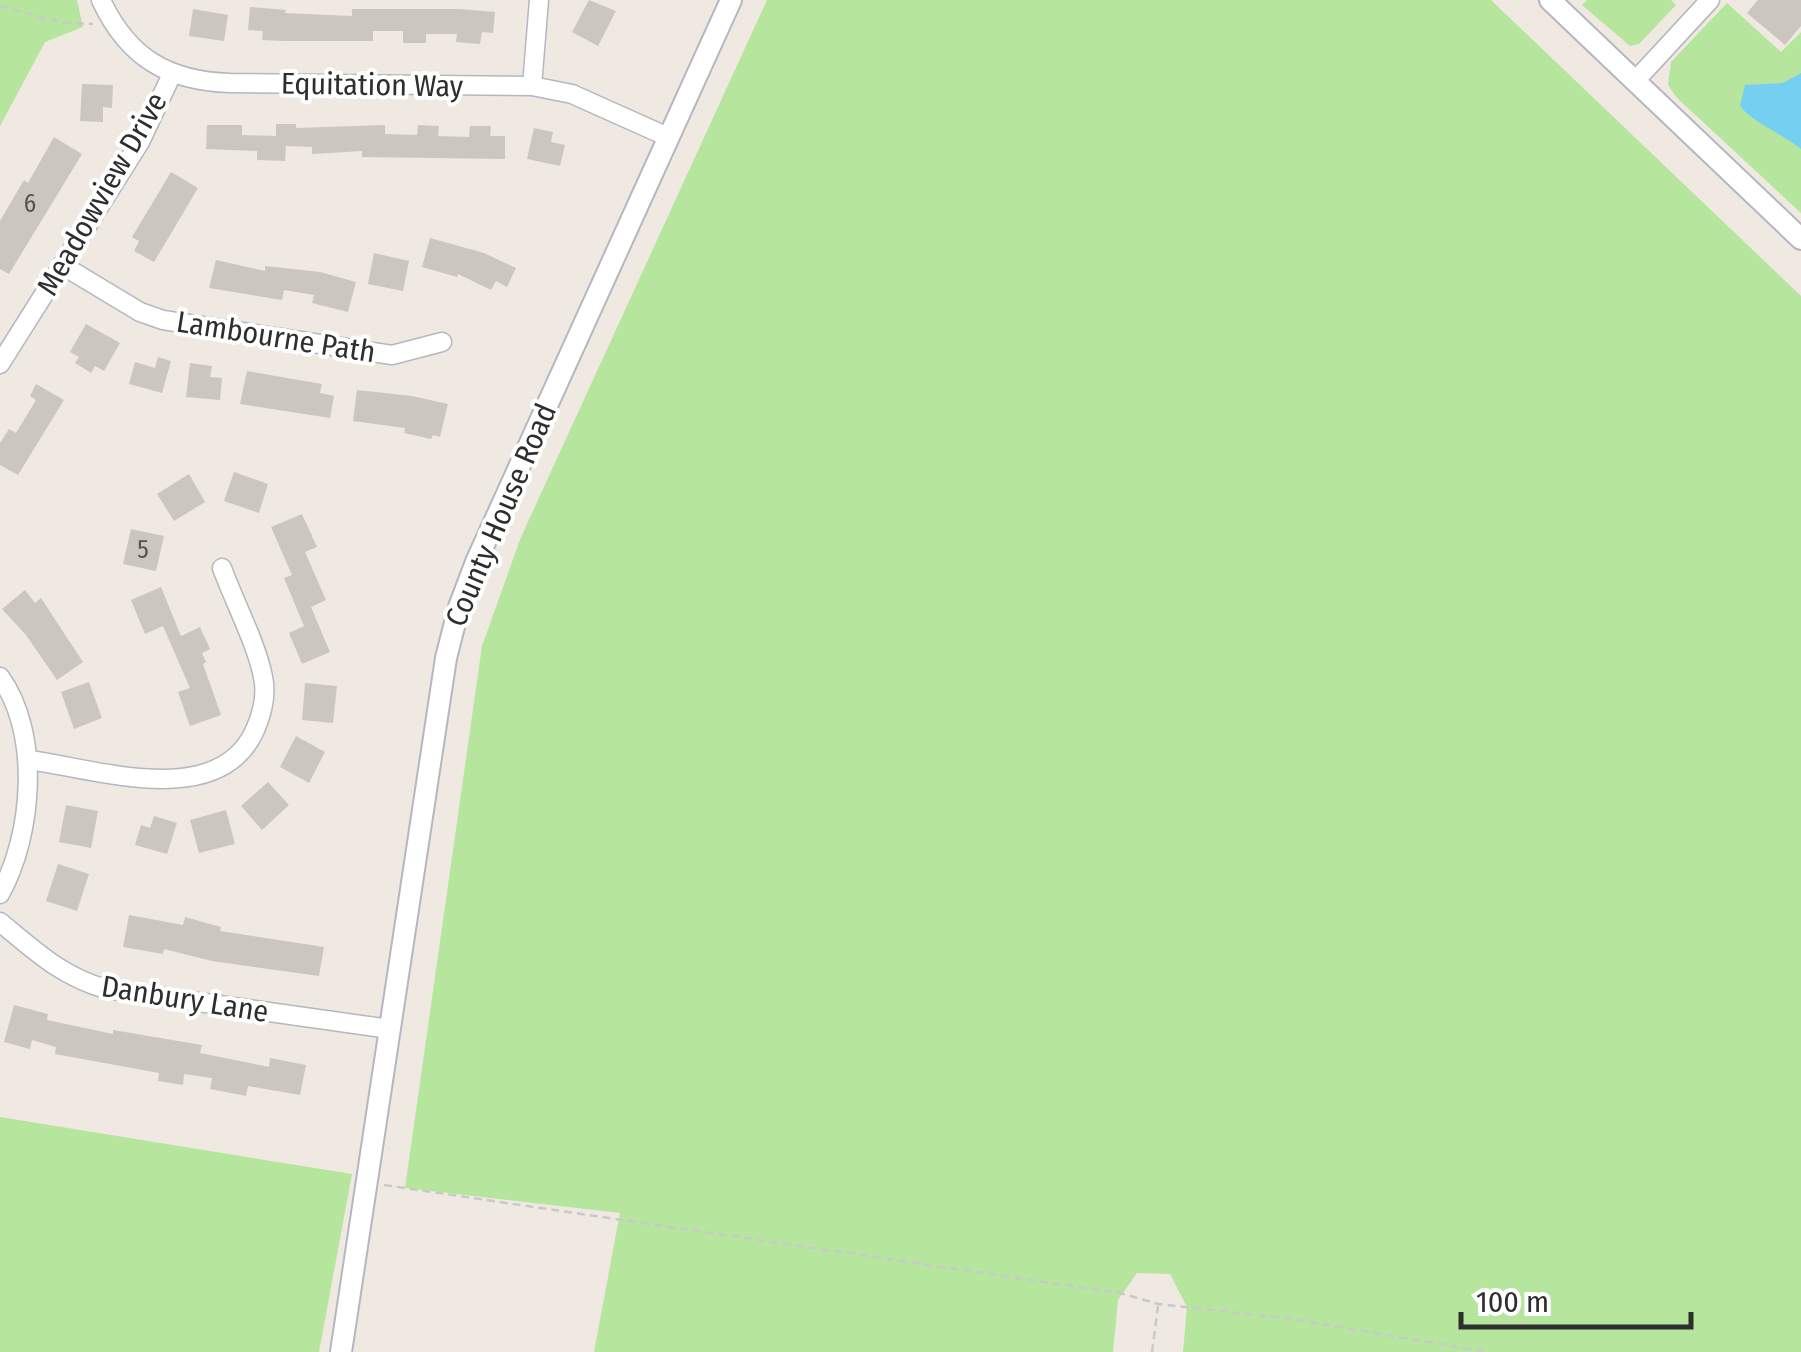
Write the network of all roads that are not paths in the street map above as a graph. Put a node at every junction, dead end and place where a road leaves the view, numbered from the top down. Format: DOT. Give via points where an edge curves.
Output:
graph roads {
  1 [pos="101,0"];
  2 [pos="538,0"];
  3 [pos="731,0"];
  4 [pos="1550,0"];
  5 [pos="1710,0"];
  6 [pos="172,74"];
  7 [pos="1636,80"];
  8 [pos="532,86"];
  9 [pos="668,137"];
  10 [pos="1801,239"];
  11 [pos="62,265"];
  12 [pos="442,342"];
  13 [pos="0,364"];
  14 [pos="222,568"];
  15 [pos="0,677"];
  16 [pos="28,760"];
  17 [pos="0,894"];
  18 [pos="0,922"];
  19 [pos="390,1029"];
  20 [pos="342,1352"];
  1 -- 6 [label="street, Equitation Way" via="140,55"];
  2 -- 8 [label="street"];
  3 -- 9 [label="street, County House Road"];
  4 -- 7 [label="street"];
  5 -- 7 [label="street"];
  6 -- 8 [label="street, Equitation Way" via="217,83"];
  6 -- 11 [label="street, Meadowview Drive" via="140,142"];
  7 -- 10 [label="street"];
  8 -- 9 [label="street, Equitation Way" via="572,94"];
  9 -- 19 [label="street, County House Road" via="458,607"];
  11 -- 12 [label="street, Lambourne Path" via="163,320 392,355"];
  11 -- 13 [label="street, Meadowview Drive"];
  14 -- 16 [label="street" via="264,676 259,722 238,756 207,774 176,781"];
  15 -- 16 [label="street" via="24,725"];
  16 -- 17 [label="street" via="18,843"];
  18 -- 19 [label="street, Danbury Lane" via="57,970 92,985"];
  19 -- 20 [label="street, County House Road"];
}
